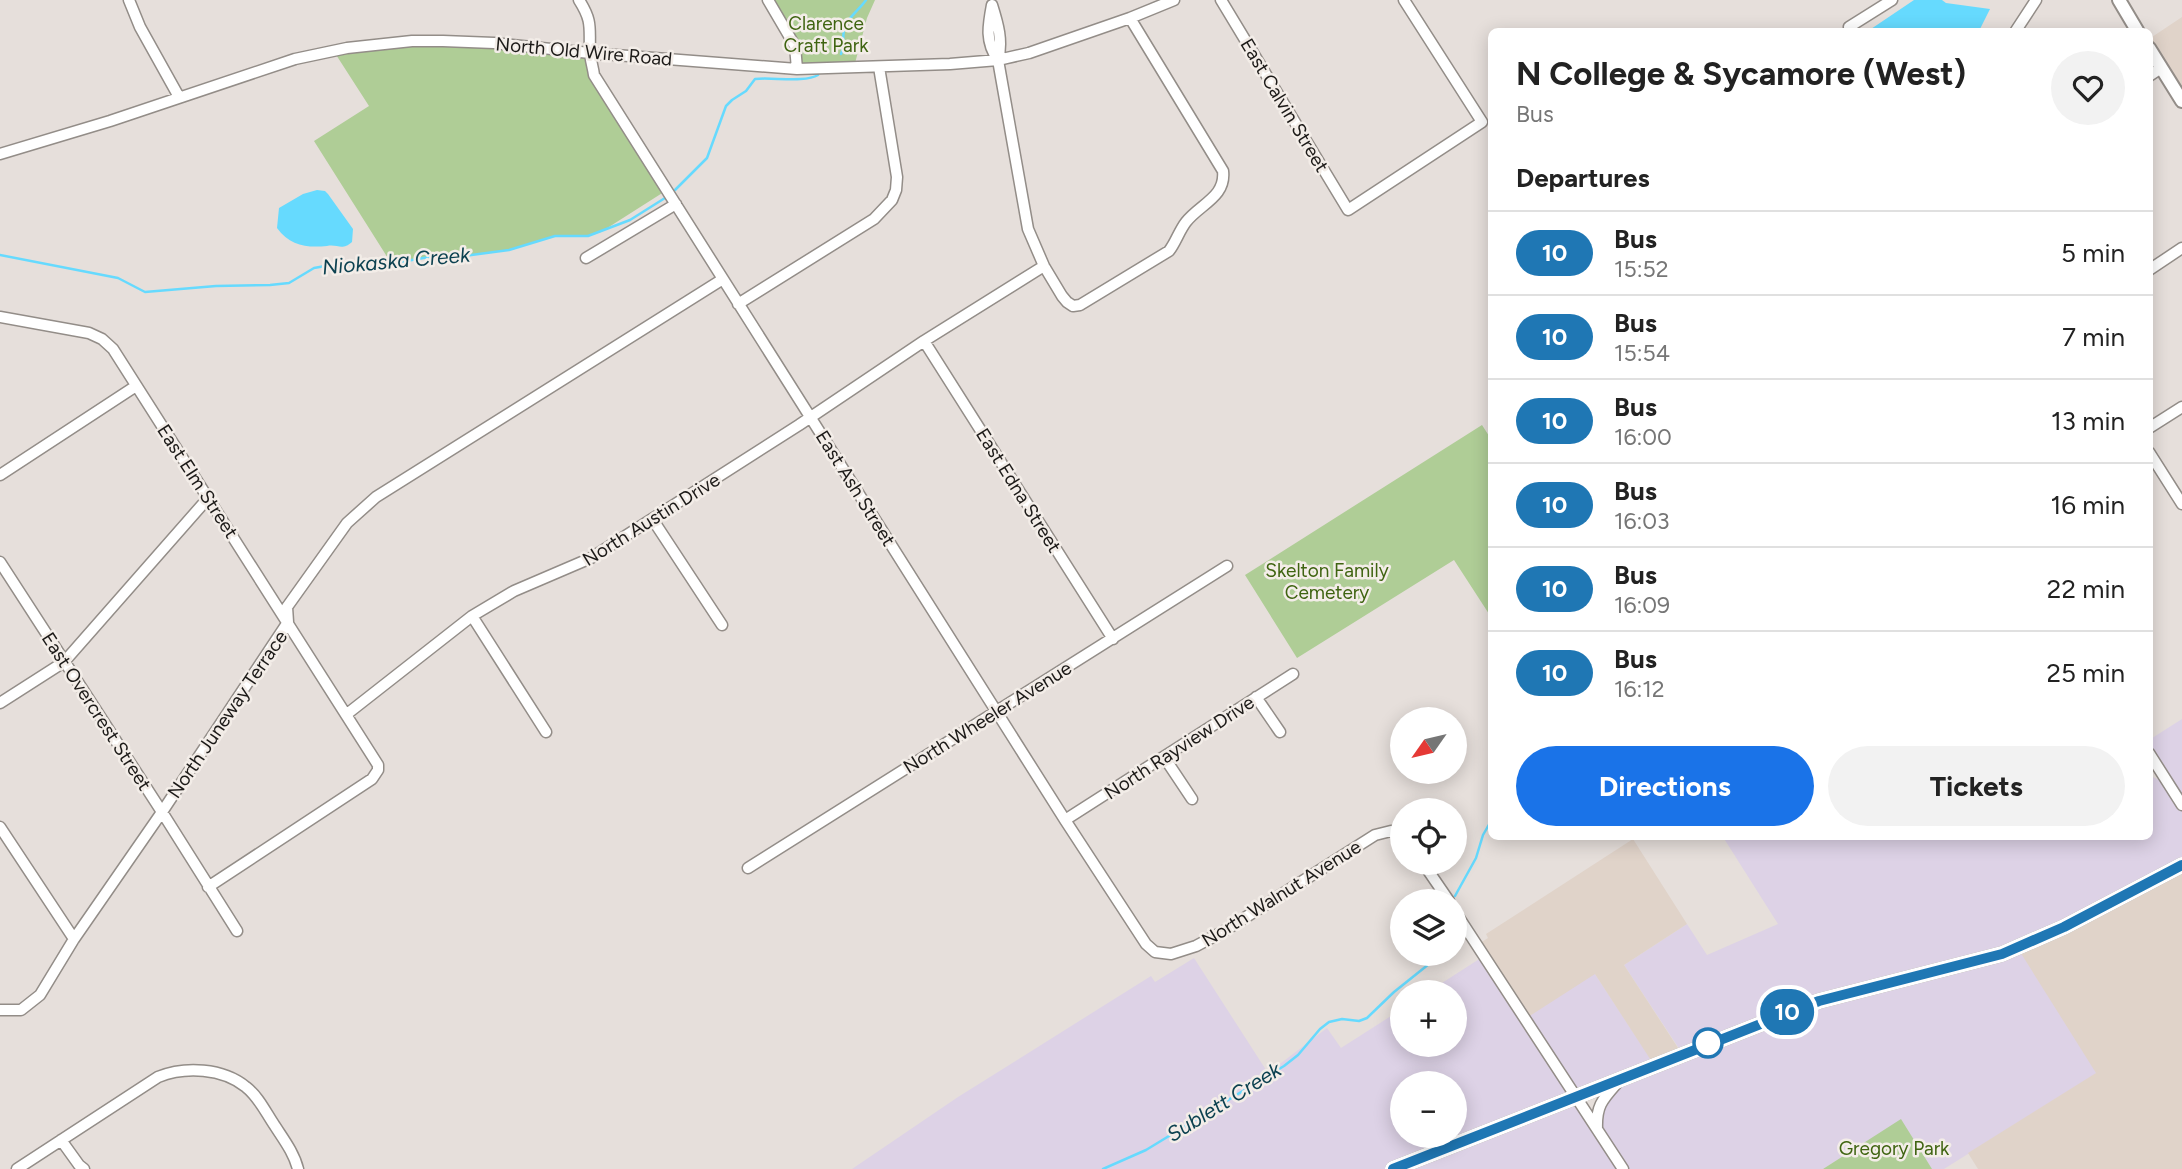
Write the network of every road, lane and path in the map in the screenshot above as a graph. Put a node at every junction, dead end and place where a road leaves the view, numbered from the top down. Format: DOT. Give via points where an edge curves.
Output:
graph roads {
  1 [pos="129,0"];
  2 [pos="579,0"];
  3 [pos="768,0"];
  4 [pos="1222,0"];
  5 [pos="1404,0"];
  6 [pos="1892,0"];
  7 [pos="2036,0"];
  8 [pos="2119,0"];
  9 [pos="1168,1"];
  10 [pos="992,3"];
  11 [pos="1130,18"];
  12 [pos="1850,28"];
  13 [pos="2018,28"];
  14 [pos="2136,28"];
  15 [pos="590,53"];
  16 [pos="2153,55"];
  17 [pos="998,60"];
  18 [pos="879,67"];
  19 [pos="2161,68"];
  20 [pos="797,69"];
  21 [pos="2153,73"];
  22 [pos="179,97"];
  23 [pos="2182,101"];
  24 [pos="0,154"];
  25 [pos="676,204"];
  26 [pos="2182,247"];
  27 [pos="586,258"];
  28 [pos="1044,266"];
  29 [pos="2153,267"];
  30 [pos="723,279"];
  31 [pos="738,304"];
  32 [pos="0,317"];
  33 [pos="924,341"];
  34 [pos="136,386"];
  35 [pos="2182,407"];
  36 [pos="811,416"];
  37 [pos="2153,425"];
  38 [pos="2153,458"];
  39 [pos="0,475"];
  40 [pos="209,498"];
  41 [pos="2182,504"];
  42 [pos="653,520"];
  43 [pos="0,564"];
  44 [pos="1227,566"];
  45 [pos="472,615"];
  46 [pos="288,622"];
  47 [pos="722,625"];
  48 [pos="1113,639"];
  49 [pos="64,662"];
  50 [pos="1293,674"];
  51 [pos="1256,697"];
  52 [pos="0,703"];
  53 [pos="996,711"];
  54 [pos="347,714"];
  55 [pos="547,732"];
  56 [pos="1280,732"];
  57 [pos="1164,757"];
  58 [pos="2153,759"];
  59 [pos="1192,799"];
  60 [pos="2182,805"];
  61 [pos="162,812"];
  62 [pos="1065,820"];
  63 [pos="0,827"];
  64 [pos="1390,834"];
  65 [pos="2182,865"];
  66 [pos="748,868"];
  67 [pos="208,887"];
  68 [pos="1467,930"];
  69 [pos="237,932"];
  70 [pos="74,939"];
  71 [pos="1171,954"];
  72 [pos="0,1010"];
  73 [pos="1622,1077"];
  74 [pos="1574,1096"];
  75 [pos="1597,1130"];
  76 [pos="61,1140"];
  77 [pos="1411,1165"];
  78 [pos="17,1169"];
  79 [pos="84,1169"];
  80 [pos="298,1169"];
  81 [pos="1393,1169"];
  82 [pos="1623,1169"];
  1 -- 22 [label="street"];
  2 -- 15 [label="street, East Ash Street" via="591,27"];
  3 -- 20 [label="street" via="795,46"];
  4 -- 5 [label="street, East Calvin Street" via="1348,210 1482,122"];
  6 -- 12 [label="street"];
  7 -- 13 [label="street"];
  8 -- 14 [label="main road"];
  9 -- 11 [label="street, North Old Wire Road"];
  10 -- 17 [label="street" via="999,24"];
  11 -- 17 [label="street, North Old Wire Road"];
  11 -- 28 [label="street" via="1223,171 1224,181 1214,197 1183,225 1169,251 1088,302 1073,306 1067,302"];
  15 -- 20 [label="street, North Old Wire Road"];
  15 -- 22 [label="street, North Old Wire Road" via="481,42 373,44 295,59"];
  15 -- 25 [label="street, East Ash Street" via="594,75"];
  16 -- 19 [label="main road"];
  17 -- 18 [label="street, North Old Wire Road"];
  17 -- 28 [label="street" via="1025,217"];
  18 -- 20 [label="street, North Old Wire Road"];
  18 -- 31 [label="street" via="897,177 892,200 861,228"];
  19 -- 21 [label="street"];
  19 -- 23 [label="main road"];
  22 -- 24 [label="street, North Old Wire Road"];
  25 -- 27 [label="street"];
  25 -- 30 [label="street, East Ash Street"];
  26 -- 29 [label="street"];
  28 -- 33 [label="street, North Austin Drive"];
  30 -- 31 [label="street, East Ash Street"];
  30 -- 46 [label="street, North Juneway Terrace" via="369,502 347,523 287,607"];
  31 -- 36 [label="street, East Ash Street"];
  32 -- 34 [label="street, East Elm Street" via="102,339"];
  33 -- 36 [label="street, North Austin Drive"];
  33 -- 48 [label="street, East Edna Street"];
  34 -- 39 [label="street"];
  34 -- 40 [label="street, East Elm Street"];
  35 -- 37 [label="street"];
  36 -- 42 [label="street, North Austin Drive"];
  36 -- 53 [label="street, East Ash Street"];
  38 -- 41 [label="street"];
  40 -- 46 [label="street, East Elm Street"];
  40 -- 49 [label="street"];
  42 -- 45 [label="street, North Austin Drive" via="591,558 514,591"];
  42 -- 47 [label="street"];
  43 -- 49 [label="street, East Overcrest Street"];
  44 -- 48 [label="street, North Wheeler Avenue"];
  45 -- 54 [label="street, North Austin Drive"];
  45 -- 55 [label="street"];
  46 -- 54 [label="street, East Elm Street"];
  46 -- 61 [label="street, North Juneway Terrace"];
  48 -- 53 [label="street, North Wheeler Avenue"];
  49 -- 52 [label="street"];
  49 -- 61 [label="street, East Overcrest Street"];
  50 -- 51 [label="street, North Rayview Drive"];
  51 -- 56 [label="street"];
  51 -- 57 [label="street, North Rayview Drive"];
  53 -- 62 [label="street, East Ash Street"];
  53 -- 66 [label="street, North Wheeler Avenue"];
  54 -- 67 [label="street" via="376,760 376,775"];
  57 -- 59 [label="street"];
  57 -- 62 [label="street, North Rayview Drive"];
  58 -- 60 [label="street"];
  61 -- 67 [label="street, East Overcrest Street"];
  61 -- 70 [label="street, North Juneway Terrace"];
  62 -- 71 [label="street, East Ash Street" via="1146,944 1156,952"];
  63 -- 70 [label="street"];
  64 -- 71 [label="street, North Walnut Avenue" via="1375,835 1206,941"];
  65 -- 73 [label="main road" via="2002,954 1819,1001"];
  67 -- 69 [label="street, East Overcrest Street"];
  68 -- 74 [label="street"];
  70 -- 72 [label="street, North Juneway Terrace" via="40,995 21,1010"];
  73 -- 74 [label="main road"];
  73 -- 75 [label="street" via="1597,1110"];
  74 -- 75 [label="street"];
  74 -- 77 [label="main road"];
  75 -- 82 [label="street"];
  76 -- 78 [label="street"];
  76 -- 79 [label="street"];
  76 -- 80 [label="street" via="158,1077 188,1070 225,1076 246,1087 295,1157"];
  77 -- 81 [label="main road"];
}
